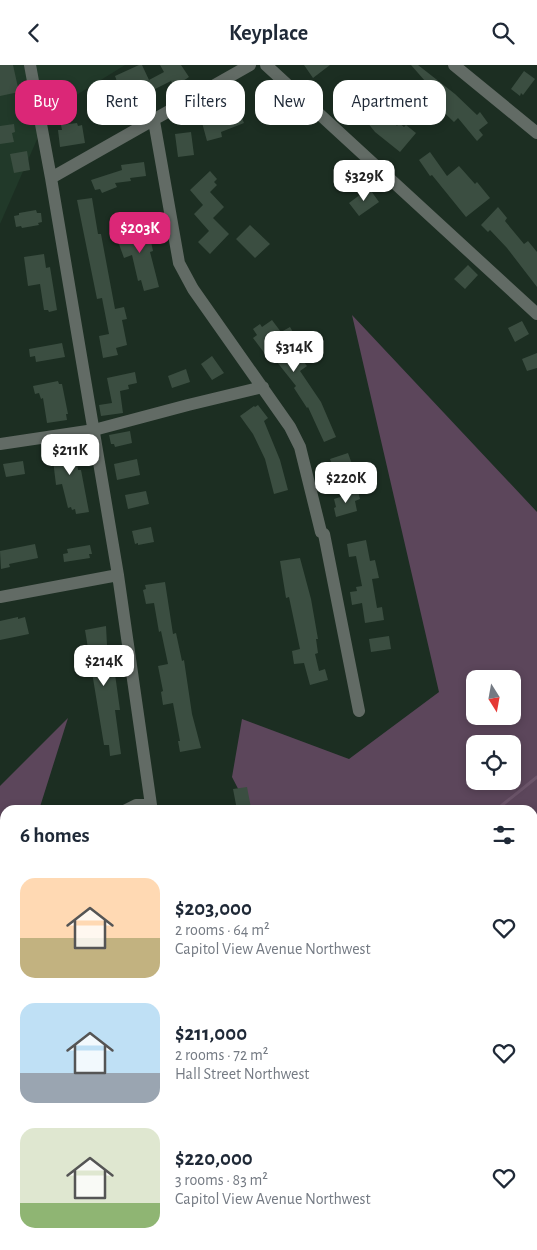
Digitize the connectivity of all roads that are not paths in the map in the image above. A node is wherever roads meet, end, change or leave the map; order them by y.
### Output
1 (30, 65) edge
2 (250, 65) edge
3 (266, 65) edge
4 (454, 65) edge
5 (156, 120) edge
6 (147, 125) edge
7 (155, 125) edge
8 (537, 133) edge
9 (51, 177) junction
10 (537, 314) edge
11 (263, 387) junction
12 (94, 430) junction
13 (0, 444) edge
14 (118, 575) junction
15 (0, 597) edge
16 (360, 711) dead end
17 (154, 805) edge

1 - 9 street
2 - 5 street
3 - 10 street
4 - 8 street
6 - 9 street
7 - 11 street
9 - 12 street
11 - 12 street
11 - 16 street
12 - 13 street
12 - 14 street
14 - 15 street
14 - 17 street

